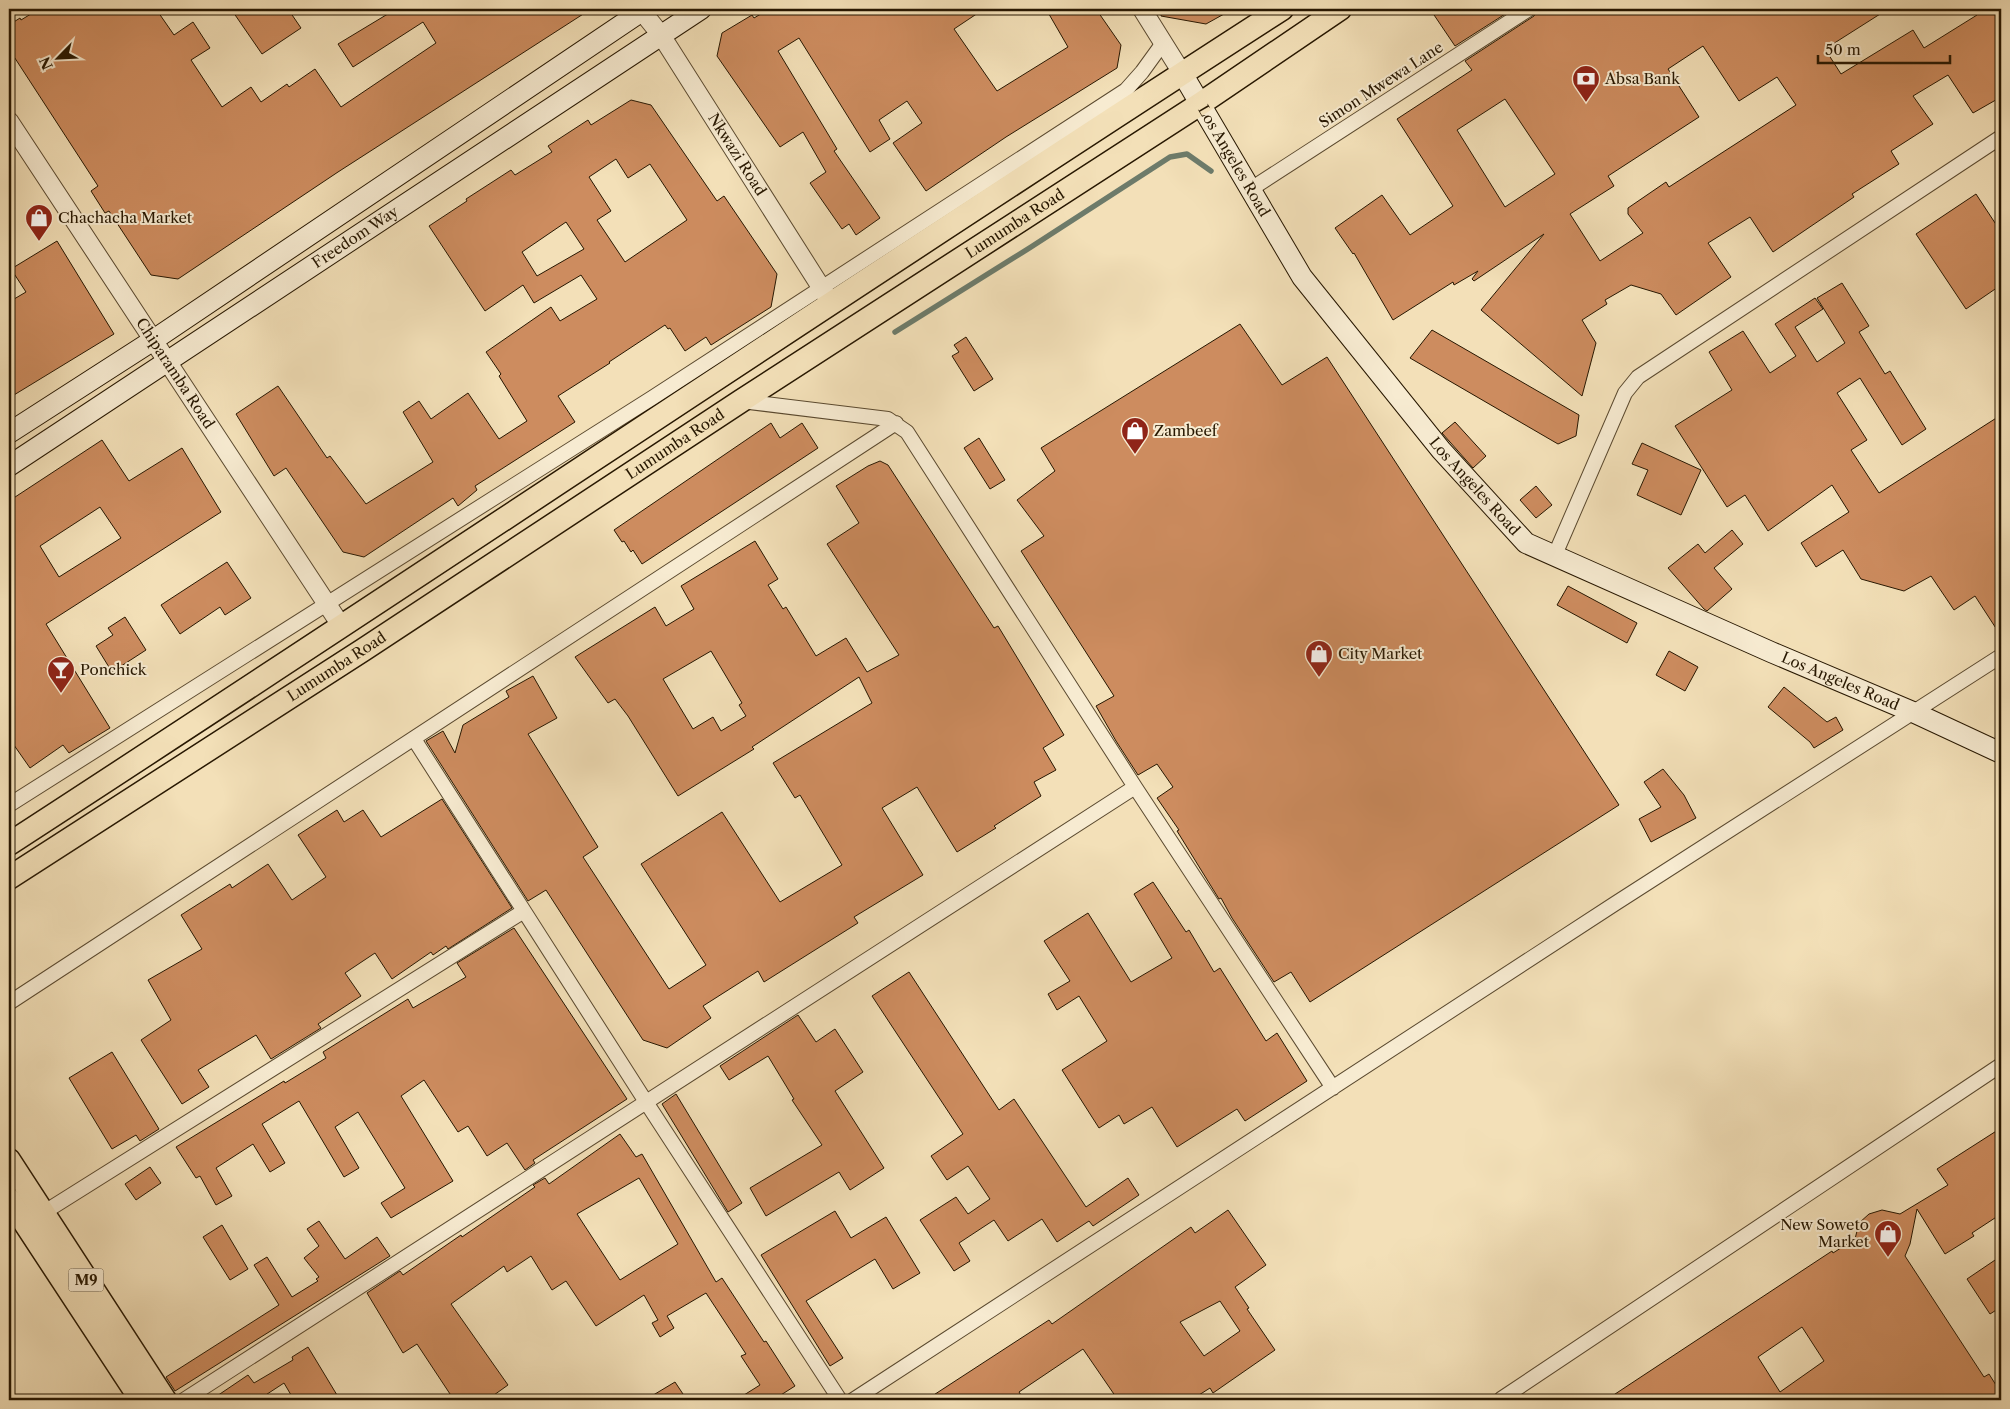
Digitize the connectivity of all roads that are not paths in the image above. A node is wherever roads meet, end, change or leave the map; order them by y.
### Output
1 (642, 9) edge
2 (701, 9) edge
3 (1142, 9) edge
4 (1282, 9) edge
5 (1340, 9) edge
6 (1529, 9) edge
7 (661, 35) junction
8 (1163, 42) junction
9 (1182, 73) junction
10 (1200, 104) junction
11 (9, 121) edge
12 (2001, 138) edge
13 (1251, 189) junction
14 (826, 295) junction
15 (152, 340) junction
16 (167, 363) junction
17 (742, 401) junction
18 (896, 423) junction
19 (9, 433) edge
20 (9, 466) edge
21 (1554, 557) junction
22 (327, 604) junction
23 (342, 627) junction
24 (2001, 656) edge
25 (1915, 712) junction
26 (414, 739) junction
27 (2001, 753) edge
28 (1136, 787) junction
29 (9, 805) edge
30 (9, 844) edge
31 (9, 878) edge
32 (524, 911) junction
33 (9, 1003) edge
34 (2001, 1065) edge
35 (1333, 1088) junction
36 (646, 1102) junction
37 (9, 1160) edge
38 (9, 1199) edge
39 (43, 1213) junction
40 (141, 1400) edge
41 (165, 1400) edge
42 (184, 1400) edge
43 (840, 1400) edge
44 (853, 1400) edge
45 (1503, 1400) edge

1 - 7 street, Nkwazi Road
1 - 15 main road, Freedom Way
2 - 7 main road, Freedom Way
3 - 8 street
4 - 9 main road, Lumumba Road
5 - 10 main road, Lumumba Road
6 - 13 street, Simon Mwewa Lane
7 - 14 street, Nkwazi Road
7 - 16 main road, Freedom Way
8 - 9 street
8 - 14 street
9 - 10 main road, Los Angeles Road
9 - 14 main road, Lumumba Road
10 - 13 main road, Los Angeles Road
10 - 17 main road, Lumumba Road
11 - 15 street, Chiparamba Road
12 - 21 street
13 - 21 main road, Los Angeles Road
14 - 22 street
14 - 23 main road, Lumumba Road
15 - 16 street, Chiparamba Road
15 - 19 main road, Freedom Way
16 - 20 main road, Freedom Way
16 - 22 street, Chiparamba Road
17 - 18 street
17 - 31 main road, Lumumba Road
18 - 26 street
18 - 28 street
21 - 25 main road, Los Angeles Road
22 - 23 street, Chiparamba Road
22 - 29 street
23 - 30 main road, Lumumba Road
24 - 25 street
25 - 27 main road, Los Angeles Road
25 - 35 street
26 - 32 street
26 - 33 street
28 - 35 street
28 - 36 street
32 - 36 street
32 - 39 street
34 - 45 street
35 - 44 street
36 - 42 street
36 - 43 street
37 - 39 main road, M9
38 - 40 main road, M9
39 - 41 main road, M9

